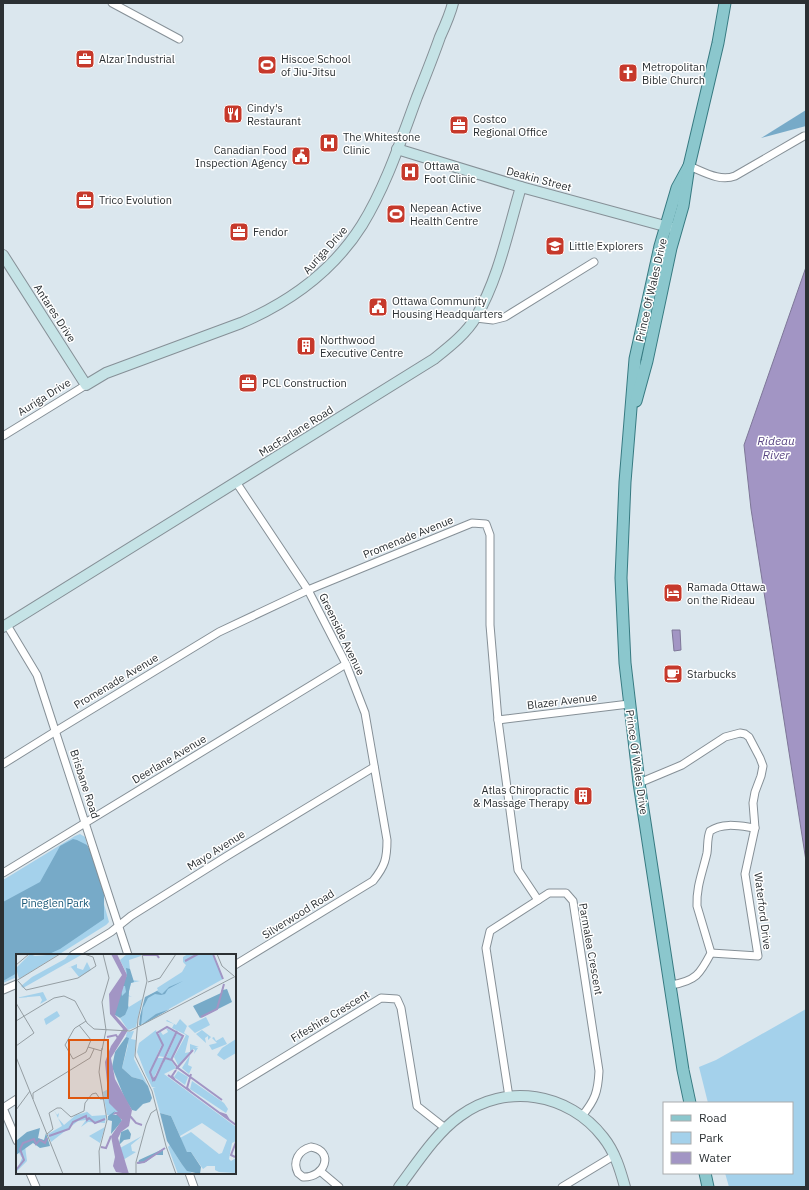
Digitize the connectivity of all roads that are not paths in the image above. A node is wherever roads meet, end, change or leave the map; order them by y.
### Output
1 (112, 3) edge
2 (453, 3) edge
3 (726, 6) edge
4 (179, 39) dead end
5 (804, 136) dead end
6 (397, 149) junction
7 (689, 166) junction
8 (522, 187) junction
9 (671, 228) junction
10 (3, 255) edge
11 (594, 262) dead end
12 (476, 318) junction
13 (86, 385) junction
14 (3, 436) edge
15 (236, 482) junction
16 (308, 590) junction
17 (5, 626) edge
18 (346, 664) junction
19 (629, 704) junction
20 (498, 720) junction
21 (56, 730) junction
22 (3, 764) edge
23 (374, 767) junction
24 (639, 783) junction
25 (86, 822) junction
26 (755, 828) junction
27 (3, 873) edge
28 (373, 881) joint
29 (538, 900) junction
30 (119, 924) junction
31 (711, 953) junction
32 (75, 954) edge
33 (128, 954) edge
34 (236, 965) edge
35 (16, 984) edge
36 (671, 985) junction
37 (3, 990) edge
38 (236, 1086) edge
39 (509, 1097) junction
40 (16, 1100) edge
41 (690, 1102) edge
42 (3, 1108) edge
43 (582, 1116) junction
44 (445, 1128) junction
45 (16, 1140) edge
46 (615, 1155) junction
47 (320, 1172) junction
48 (30, 1174) edge
49 (189, 1174) edge
50 (705, 1174) edge
51 (36, 1187) edge
52 (194, 1187) edge
53 (339, 1187) edge
54 (399, 1187) edge
55 (562, 1187) edge
56 (625, 1187) edge
57 (708, 1187) edge

1 - 4 street
2 - 6 street, Auriga Drive
3 - 7 main road, Prince Of Wales Drive
5 - 7 street
6 - 8 street, Deakin Street
6 - 13 street, Auriga Drive
7 - 9 main road, Prince Of Wales Drive
8 - 9 street, Deakin Street
8 - 12 street, MacFarlane Road
9 - 19 main road, Prince Of Wales Drive
10 - 13 street, Antares Drive
11 - 12 street
12 - 15 street, MacFarlane Road
13 - 14 street, Auriga Drive
15 - 16 street, Greenside Avenue
15 - 17 street, MacFarlane Road
16 - 18 street, Greenside Avenue
16 - 20 street, Promenade Avenue
16 - 21 street, Promenade Avenue
17 - 21 street, Brisbane Road
18 - 23 street, Greenside Avenue
18 - 25 street, Deerlane Avenue
19 - 20 street, Blazer Avenue
19 - 24 main road, Prince Of Wales Drive
20 - 29 street, Promenade Avenue
21 - 22 street, Promenade Avenue
21 - 25 street, Brisbane Road
23 - 28 street, Greenside Avenue
23 - 30 street, Mayo Avenue
24 - 26 street, Waterford Drive
24 - 36 main road, Prince Of Wales Drive
25 - 27 street, Deerlane Avenue
25 - 30 street, Brisbane Road
26 - 31 street
26 - 31 street, Waterford Drive
28 - 34 street, Silverwood Road
29 - 39 street, Parmalea Crescent
29 - 43 street, Parmalea Crescent
30 - 32 street, Mayo Avenue
30 - 33 street, Brisbane Road
31 - 36 street
35 - 37 street
36 - 41 main road, Prince Of Wales Drive
38 - 44 street, Fifeshire Crescent
39 - 43 street
39 - 44 street
40 - 42 street
42 - 45 street
43 - 46 street
44 - 54 street
46 - 55 street
46 - 56 street
47 - 47 street
47 - 53 street
48 - 51 street
49 - 52 street
50 - 57 main road

